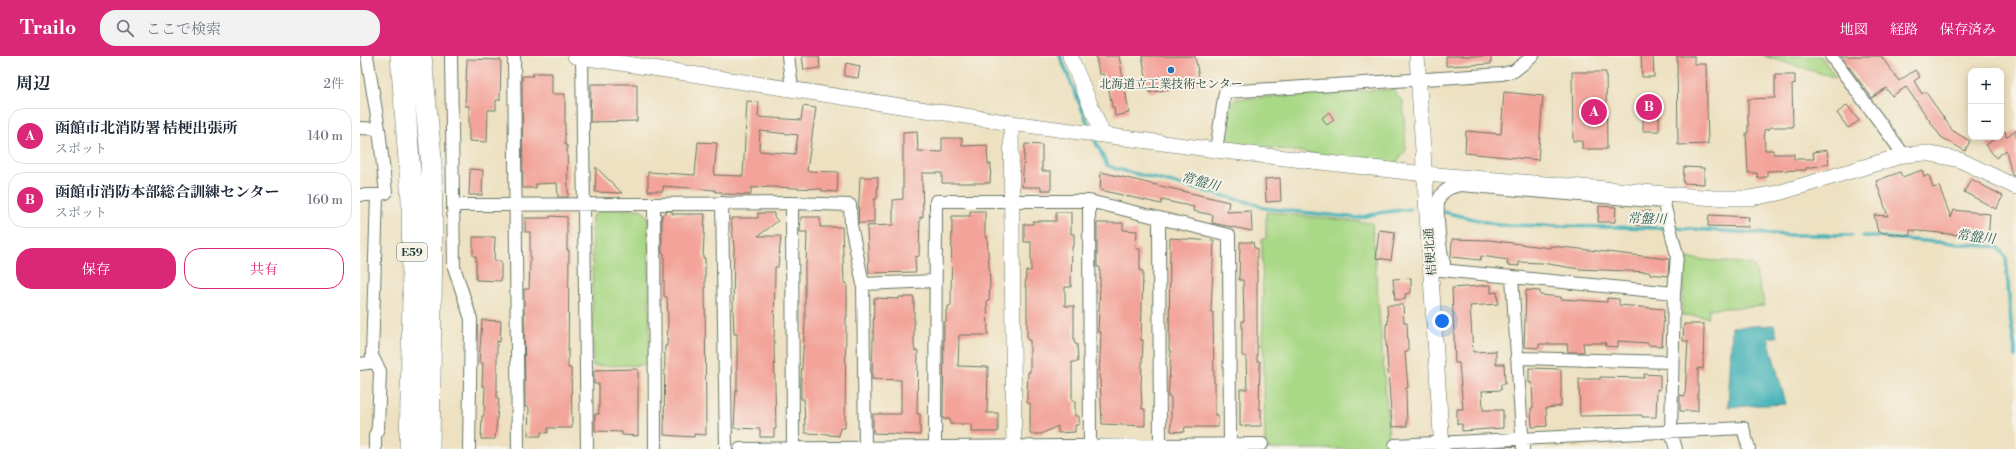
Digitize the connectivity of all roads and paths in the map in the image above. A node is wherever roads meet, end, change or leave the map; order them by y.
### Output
1 (367, 56) edge
2 (401, 56) edge
3 (421, 56) edge
4 (430, 56) edge
5 (451, 56) edge
6 (514, 56) edge
7 (788, 56) edge
8 (1070, 56) edge
9 (1417, 56) edge
10 (1533, 56) edge
11 (1831, 56) edge
12 (578, 57) edge
13 (1418, 79) junction
14 (792, 88) junction
15 (1011, 123) junction
16 (360, 128) edge
17 (379, 129) junction
18 (1094, 134) junction
19 (1216, 150) junction
20 (1904, 155) junction
21 (431, 156) junction
22 (1425, 174) junction
23 (2016, 187) edge
24 (360, 195) edge
25 (377, 195) junction
26 (1663, 198) junction
27 (1012, 201) junction
28 (1088, 201) junction
29 (722, 203) junction
30 (792, 203) junction
31 (586, 204) junction
32 (654, 204) junction
33 (453, 205) junction
34 (515, 205) junction
35 (1159, 219) junction
36 (1437, 266) junction
37 (1512, 278) junction
38 (935, 281) junction
39 (863, 284) junction
40 (1674, 293) junction
41 (1517, 358) junction
42 (374, 362) junction
43 (1672, 362) junction
44 (360, 364) edge
45 (1671, 432) junction
46 (1262, 444) dead end
47 (1522, 444) edge
48 (1395, 445) dead end
49 (1230, 446) edge
50 (1442, 446) edge
51 (1014, 447) edge
52 (1090, 447) edge
53 (1160, 447) edge
54 (864, 448) edge
55 (935, 448) edge
56 (375, 449) edge
57 (410, 449) edge
58 (429, 449) edge
59 (469, 449) edge
60 (518, 449) edge
61 (587, 449) edge
62 (655, 449) edge
63 (726, 449) edge
64 (740, 449) edge
65 (793, 449) edge
66 (1676, 449) edge
67 (1749, 449) edge

1 - 17 street
2 - 57 highway, E59
3 - 21 highway, E59
4 - 21 highway, E59
5 - 33 street
6 - 34 street
7 - 14 street
8 - 18 street
9 - 13 street, 桔梗北通
10 - 13 street
11 - 20 street
12 - 14 street
12 - 31 street
13 - 19 street
13 - 22 street, 桔梗北通
14 - 15 street
15 - 18 street
15 - 27 street
16 - 17 street
17 - 25 street
18 - 19 street
19 - 22 street
20 - 23 street
20 - 26 street
21 - 58 highway, E59
22 - 26 street
22 - 36 street, 桔梗北通
24 - 25 street
25 - 42 street
26 - 36 street
26 - 40 street
27 - 28 street
27 - 38 street
27 - 51 street
28 - 35 street
28 - 52 street
29 - 30 street
29 - 32 street
29 - 63 street
30 - 39 street
30 - 65 street
31 - 32 street
31 - 34 street
31 - 61 street
32 - 62 street
33 - 34 street
33 - 59 street
34 - 60 street
35 - 49 street
35 - 53 street
36 - 37 street
36 - 50 street, 桔梗北通
37 - 40 street
37 - 41 street
38 - 39 street
38 - 55 street
39 - 54 street
40 - 43 street
41 - 43 street
41 - 47 street
42 - 44 street
42 - 56 street
43 - 45 street
45 - 47 street
45 - 66 street
45 - 67 street
46 - 49 street
47 - 50 street
48 - 50 street
49 - 53 street
51 - 52 street
51 - 55 street
52 - 53 street
54 - 55 street
54 - 65 street
64 - 65 street

